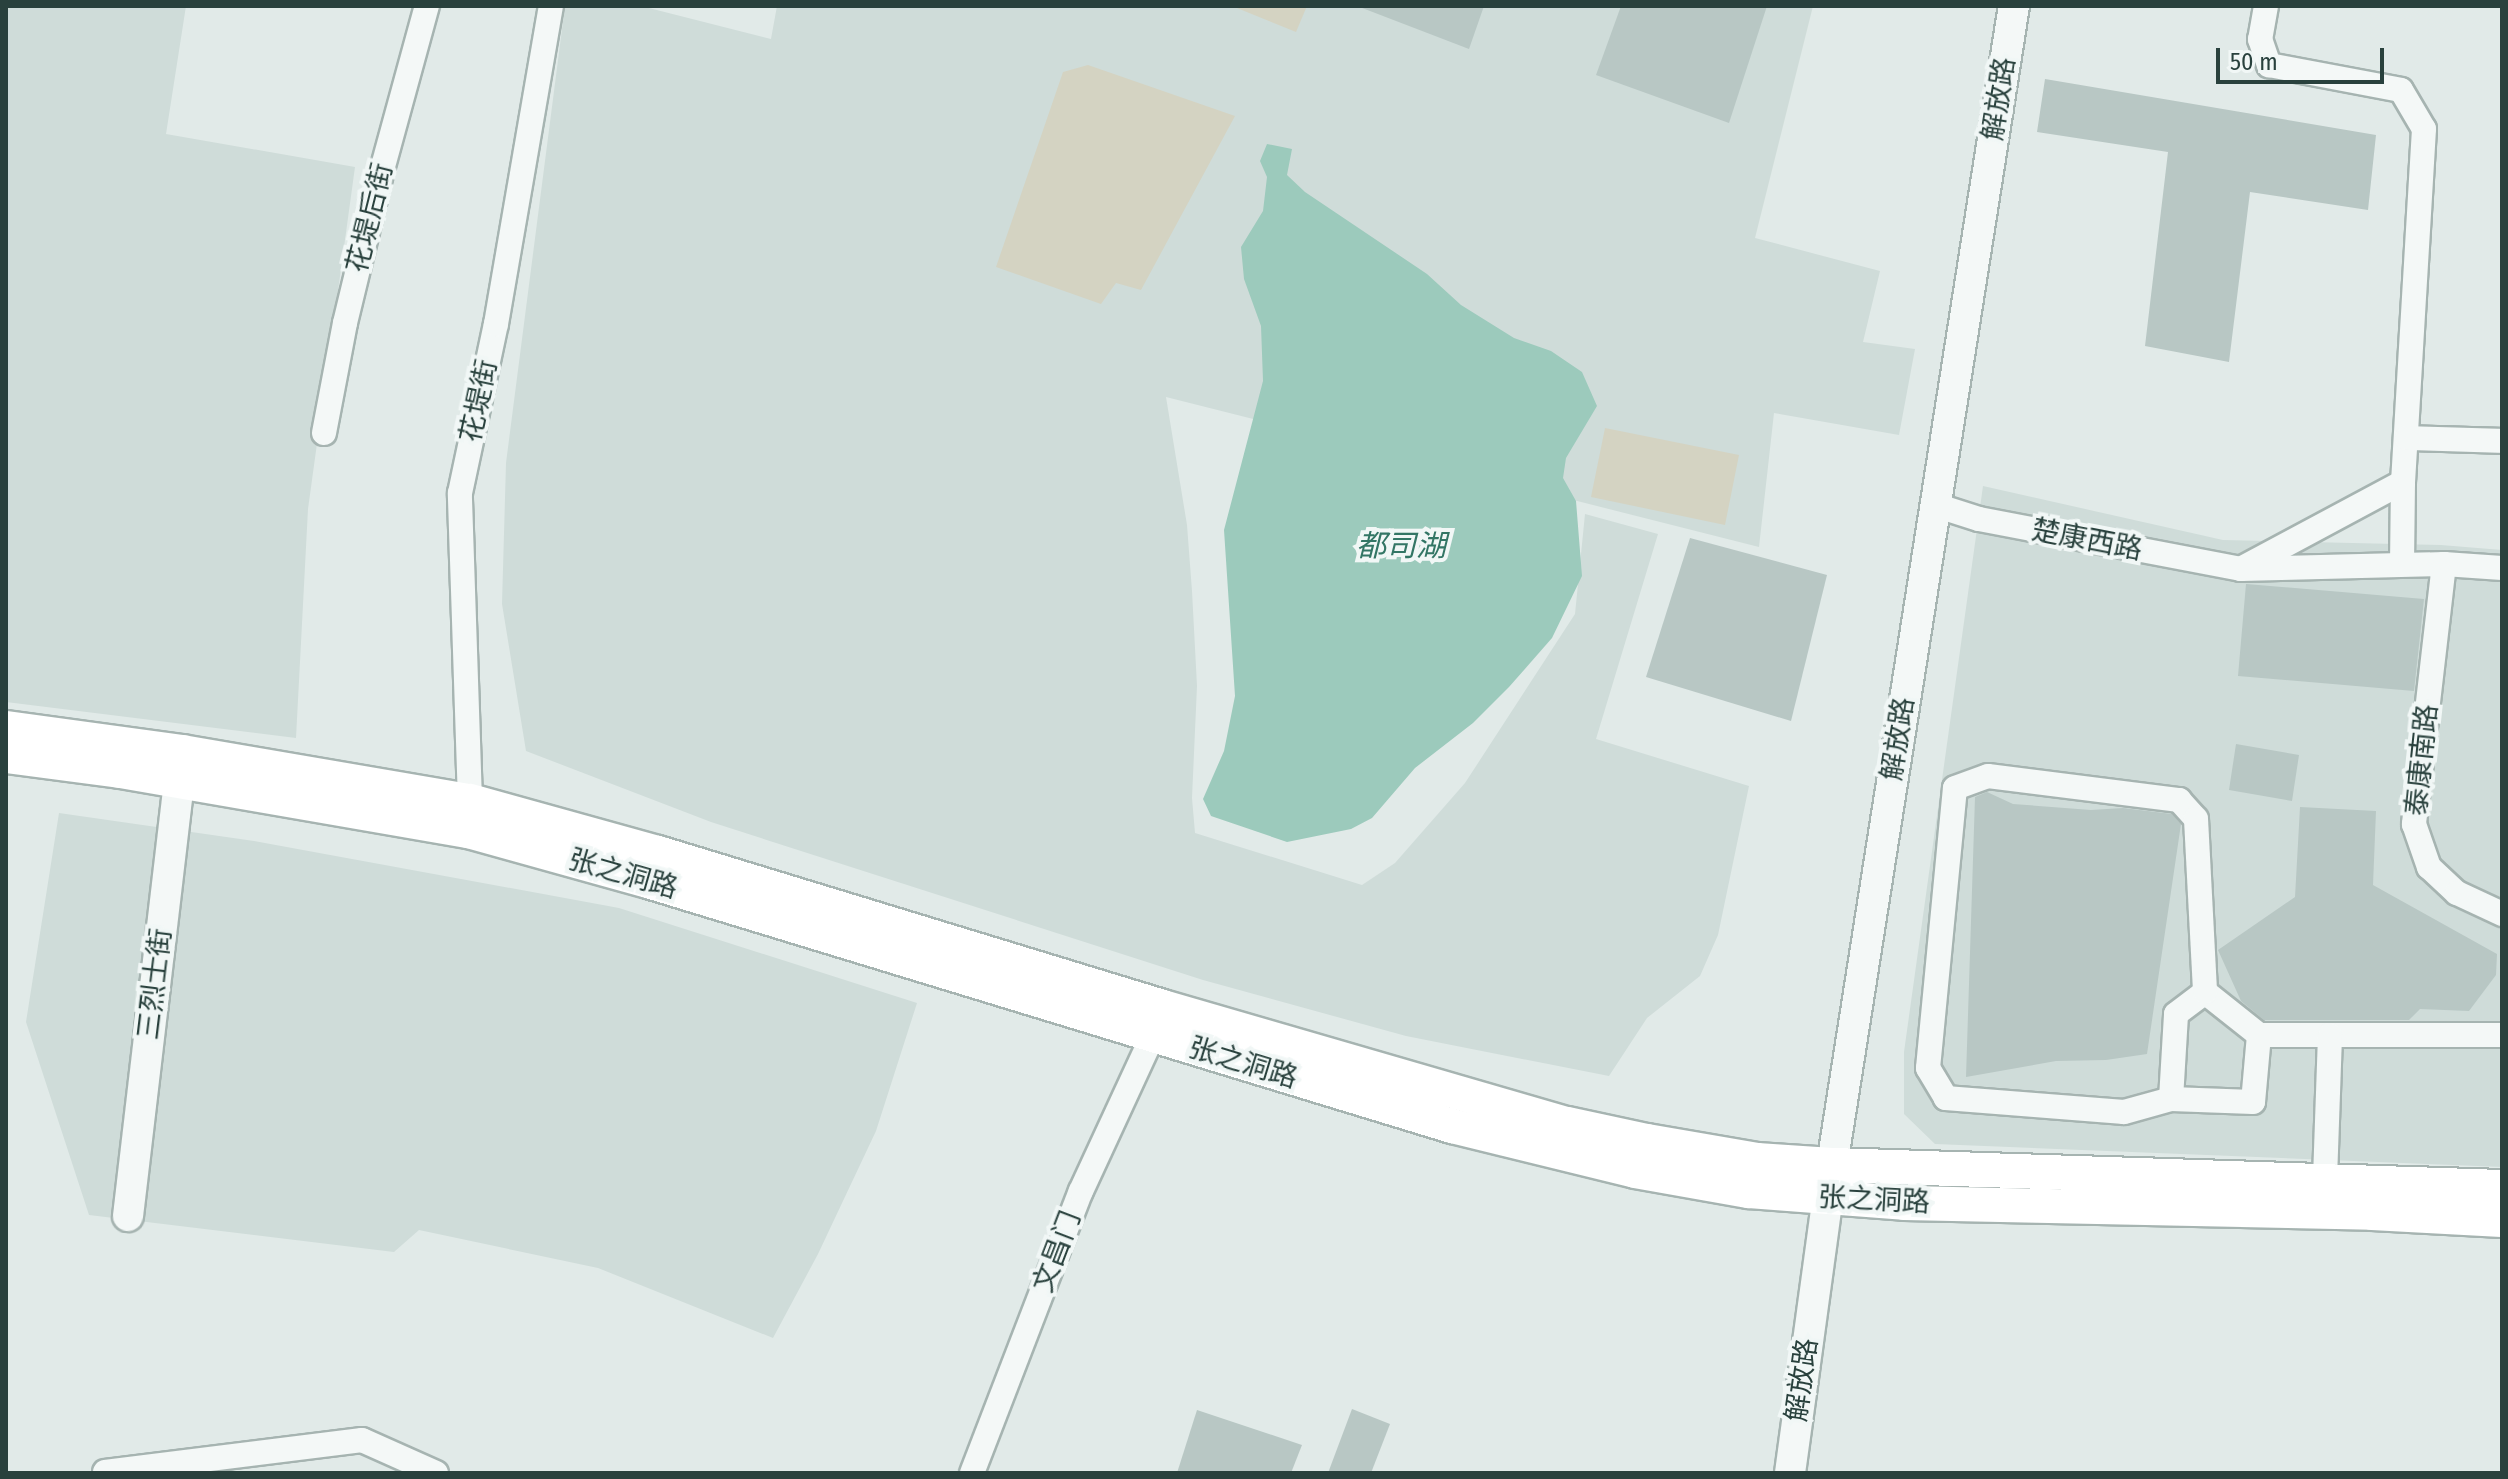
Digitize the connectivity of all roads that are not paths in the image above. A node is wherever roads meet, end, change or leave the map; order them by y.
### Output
1 (427, 6) edge
2 (551, 6) edge
3 (2014, 6) edge
4 (2266, 6) edge
5 (324, 433) dead end
6 (2407, 438) junction
7 (2502, 441) edge
8 (2403, 482) junction
9 (1935, 505) junction
10 (2402, 564) junction
11 (2444, 564) junction
12 (2502, 568) edge
13 (2241, 569) junction
14 (6, 728) edge
15 (6, 756) edge
16 (180, 766) junction
17 (470, 801) junction
18 (2502, 914) edge
19 (2205, 992) junction
20 (1153, 1035) junction
21 (2259, 1035) junction
22 (2330, 1035) junction
23 (2502, 1035) edge
24 (2171, 1099) junction
25 (1832, 1165) junction
26 (2325, 1179) junction
27 (2502, 1187) edge
28 (1826, 1198) junction
29 (128, 1216) dead end
30 (2502, 1220) edge
31 (105, 1472) edge
32 (436, 1473) edge
33 (972, 1473) edge
34 (1790, 1473) edge

1 - 5 street, 花堤后街
2 - 17 street, 花堤街
3 - 9 street, 解放路
4 - 6 street
6 - 7 street
6 - 8 street
8 - 10 street
8 - 13 street
9 - 13 street, 楚康西路
9 - 25 street, 解放路
10 - 11 street, 楚康西路
10 - 13 street, 楚康西路
11 - 12 street, 楚康西路
11 - 18 street, 泰康南路
14 - 16 main road, 张之洞路
15 - 16 main road, 张之洞路
16 - 17 main road, 张之洞路
16 - 20 main road, 张之洞路
16 - 29 street, 三烈士街
17 - 25 main road, 张之洞路
19 - 21 street
19 - 24 street
19 - 24 street
20 - 28 main road, 张之洞路
20 - 33 street, 文昌门
21 - 22 street
21 - 24 street
22 - 23 street
22 - 26 street
25 - 26 main road, 张之洞路
25 - 28 street, 解放路
26 - 27 main road, 张之洞路
28 - 30 main road, 张之洞路
28 - 34 street, 解放路
31 - 32 street

